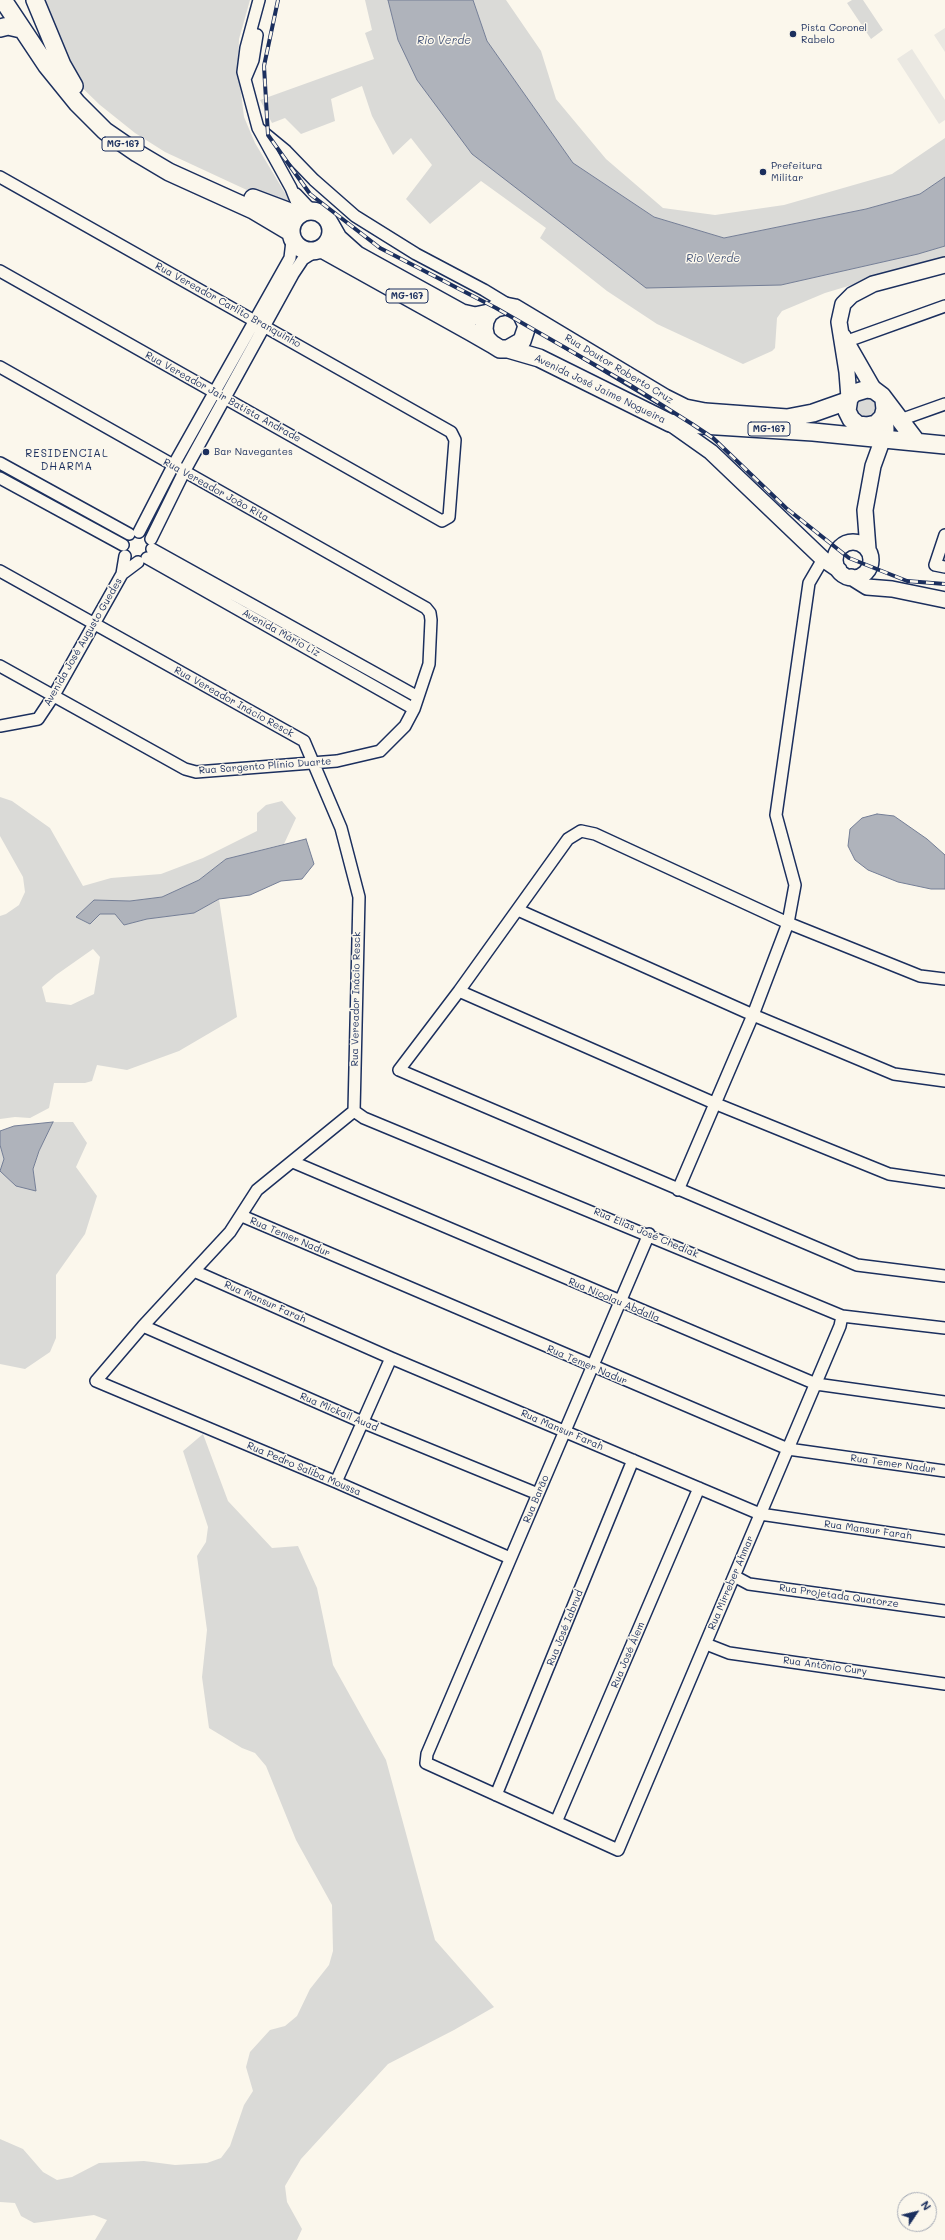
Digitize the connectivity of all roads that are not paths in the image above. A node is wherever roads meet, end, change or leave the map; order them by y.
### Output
1 (4, 0) edge
2 (25, 0) edge
3 (34, 0) edge
4 (259, 0) edge
5 (267, 0) edge
6 (0, 28) edge
7 (21, 29) junction
8 (245, 79) junction
9 (258, 128) junction
10 (0, 177) edge
11 (304, 213) junction
12 (330, 224) junction
13 (291, 236) junction
14 (318, 251) junction
15 (945, 265) edge
16 (0, 271) edge
17 (945, 306) edge
18 (513, 308) junction
19 (489, 313) junction
20 (261, 323) junction
21 (843, 339) junction
22 (492, 344) junction
23 (508, 349) junction
24 (0, 367) edge
25 (216, 393) junction
26 (226, 399) junction
27 (848, 399) junction
28 (881, 400) junction
29 (945, 404) edge
30 (900, 420) junction
31 (670, 423) junction
32 (870, 434) junction
33 (916, 441) junction
34 (945, 445) edge
35 (0, 463) edge
36 (173, 466) junction
37 (184, 472) junction
38 (0, 478) edge
39 (865, 510) junction
40 (446, 519) joint
41 (134, 533) junction
42 (945, 535) edge
43 (123, 545) junction
44 (839, 549) junction
45 (147, 552) junction
46 (869, 554) junction
47 (125, 556) junction
48 (823, 559) junction
49 (945, 567) edge
50 (0, 571) edge
51 (122, 574) junction
52 (845, 574) junction
53 (892, 589) junction
54 (945, 600) edge
55 (430, 613) joint
56 (95, 624) junction
57 (0, 666) edge
58 (54, 695) junction
59 (418, 697) junction
60 (414, 709) junction
61 (0, 726) edge
62 (313, 762) junction
63 (518, 910) junction
64 (788, 923) junction
65 (945, 979) edge
66 (459, 991) junction
67 (753, 1015) junction
68 (945, 1081) edge
69 (714, 1103) junction
70 (354, 1111) junction
71 (293, 1162) junction
72 (945, 1182) edge
73 (678, 1190) junction
74 (242, 1216) junction
75 (649, 1234) junction
76 (194, 1271) junction
77 (945, 1276) edge
78 (620, 1302) junction
79 (842, 1316) junction
80 (143, 1326) junction
81 (945, 1328) edge
82 (391, 1358) junction
83 (592, 1367) junction
84 (816, 1384) junction
85 (945, 1402) edge
86 (362, 1422) junction
87 (565, 1431) junction
88 (788, 1449) junction
89 (633, 1460) junction
90 (945, 1471) edge
91 (336, 1482) junction
92 (699, 1488) junction
93 (538, 1494) junction
94 (760, 1514) junction
95 (945, 1541) edge
96 (510, 1558) junction
97 (734, 1576) junction
98 (945, 1611) edge
99 (706, 1644) junction
100 (945, 1684) edge
101 (496, 1795) junction
102 (556, 1822) junction

1 - 2 main road, MG-167
1 - 7 main road, MG-167
3 - 11 main road, MG-167
4 - 8 street
5 - 8 street
6 - 7 main road
7 - 13 main road, MG-167
8 - 9 street
9 - 11 street
9 - 18 street, Rua Doutor Roberto Cruz
10 - 20 street, Rua Vereador Carlito Branquinho
11 - 12 main road
11 - 13 main road
12 - 14 main road
12 - 19 main road, MG-167
13 - 14 main road
13 - 20 street, Avenida José Augusto Guedes
14 - 20 street, Avenida José Augusto Guedes
14 - 22 main road, Avenida José Jaime Nogueira / MG-167
15 - 21 street
16 - 25 street, Rua Vereador Jair Batista Andrade
17 - 21 street
18 - 19 main road, MG-167
18 - 23 main road
18 - 27 main road, Rua Doutor Roberto Cruz
19 - 22 main road
20 - 25 street, Avenida José Augusto Guedes
20 - 26 street, Avenida José Augusto Guedes
20 - 40 street, Rua Vereador Carlito Branquinho
21 - 27 street
21 - 28 street
22 - 23 main road, Avenida José Jaime Nogueira / MG-167
23 - 31 main road, Avenida José Jaime Nogueira / MG-167
24 - 36 street, Rua Vereador João Rita
25 - 26 street, Rua Vereador Jair Batista Andrade
25 - 36 street, Avenida José Augusto Guedes
26 - 37 street, Avenida José Augusto Guedes
26 - 40 street, Rua Vereador Jair Batista Andrade
27 - 28 main road, Rua Doutor Roberto Cruz
27 - 32 main road
28 - 30 main road
28 - 32 main road, MG-167
28 - 32 street
29 - 30 street
30 - 33 main road
31 - 32 main road, Avenida José Jaime Nogueira / MG-167
31 - 48 street
32 - 33 main road, Avenida José Jaime Nogueira / MG-167
32 - 39 street
33 - 34 main road, Avenida José Jaime Nogueira / MG-167
35 - 41 street
36 - 37 street, Rua Vereador João Rita
36 - 41 street, Avenida José Augusto Guedes
37 - 45 street, Avenida José Augusto Guedes
37 - 55 street, Rua Vereador João Rita
38 - 43 street
39 - 44 street
39 - 46 street
41 - 43 street, Avenida José Augusto Guedes
41 - 45 street
42 - 49 street
43 - 47 street, Avenida José Augusto Guedes
44 - 46 street
44 - 48 street
44 - 52 street
45 - 47 street
45 - 51 street, Avenida José Augusto Guedes
45 - 59 street, Avenida Mário Liz
45 - 60 street, Avenida Mário Liz
46 - 52 street
46 - 53 street
47 - 51 street, Avenida José Augusto Guedes
48 - 52 street
48 - 64 street
50 - 56 street, Rua Vereador Inácio Resck
51 - 56 street, Avenida José Augusto Guedes
52 - 53 street
53 - 54 street
55 - 59 street, Rua Sargento Plínio Duarte
56 - 58 street, Avenida José Augusto Guedes
56 - 62 street, Rua Vereador Inácio Resck
57 - 58 street, Rua Sargento Plínio Duarte
58 - 61 street, Avenida José Augusto Guedes
58 - 62 street, Rua Sargento Plínio Duarte
59 - 60 street, Rua Sargento Plínio Duarte
60 - 62 street, Rua Sargento Plínio Duarte
62 - 70 street, Rua Vereador Inácio Resck
63 - 64 street
63 - 66 street
63 - 67 street
64 - 65 street
64 - 67 street
66 - 69 street
66 - 73 street
67 - 68 street
67 - 69 street
69 - 72 street
69 - 73 street
70 - 71 street
70 - 75 street, Rua Elias José Chediak
71 - 74 street
71 - 78 street, Rua Nicolau Abdalla
73 - 77 street
74 - 76 street
74 - 83 street, Rua Temer Nadur
75 - 78 street, Rua Barão
75 - 79 street, Rua Elias José Chediak
76 - 80 street
76 - 82 street, Rua Mansur Farah
78 - 83 street, Rua Barão
78 - 84 street, Rua Nicolau Abdalla
79 - 81 street, Rua Elias José Chediak
79 - 84 street, Rua Mirreber Ahmar
80 - 86 street, Rua Mickail Auad
80 - 91 street, Rua Pedro Saliba Moussa
82 - 86 street
82 - 87 street, Rua Mansur Farah
83 - 87 street, Rua Barão
83 - 88 street, Rua Temer Nadur
84 - 85 street, Rua Nicolau Abdalla
84 - 88 street, Rua Mirreber Ahmar
86 - 91 street
86 - 93 street, Rua Mickail Auad
87 - 89 street, Rua Mansur Farah
87 - 93 street, Rua Barão
88 - 90 street, Rua Temer Nadur
88 - 94 street, Rua Mirreber Ahmar
89 - 92 street, Rua Mansur Farah
89 - 101 street, Rua José Iabrud
91 - 96 street, Rua Pedro Saliba Moussa
92 - 94 street, Rua Mansur Farah
92 - 102 street, Rua José Álem
93 - 96 street, Rua Barão
94 - 95 street, Rua Mansur Farah
94 - 97 street, Rua Mirreber Ahmar
96 - 101 street, Rua Barão
97 - 98 street, Rua Projetada Quatorze
97 - 99 street, Rua Mirreber Ahmar
99 - 100 street, Rua Antônio Cury
99 - 102 street, Rua Mirreber Ahmar
101 - 102 street

